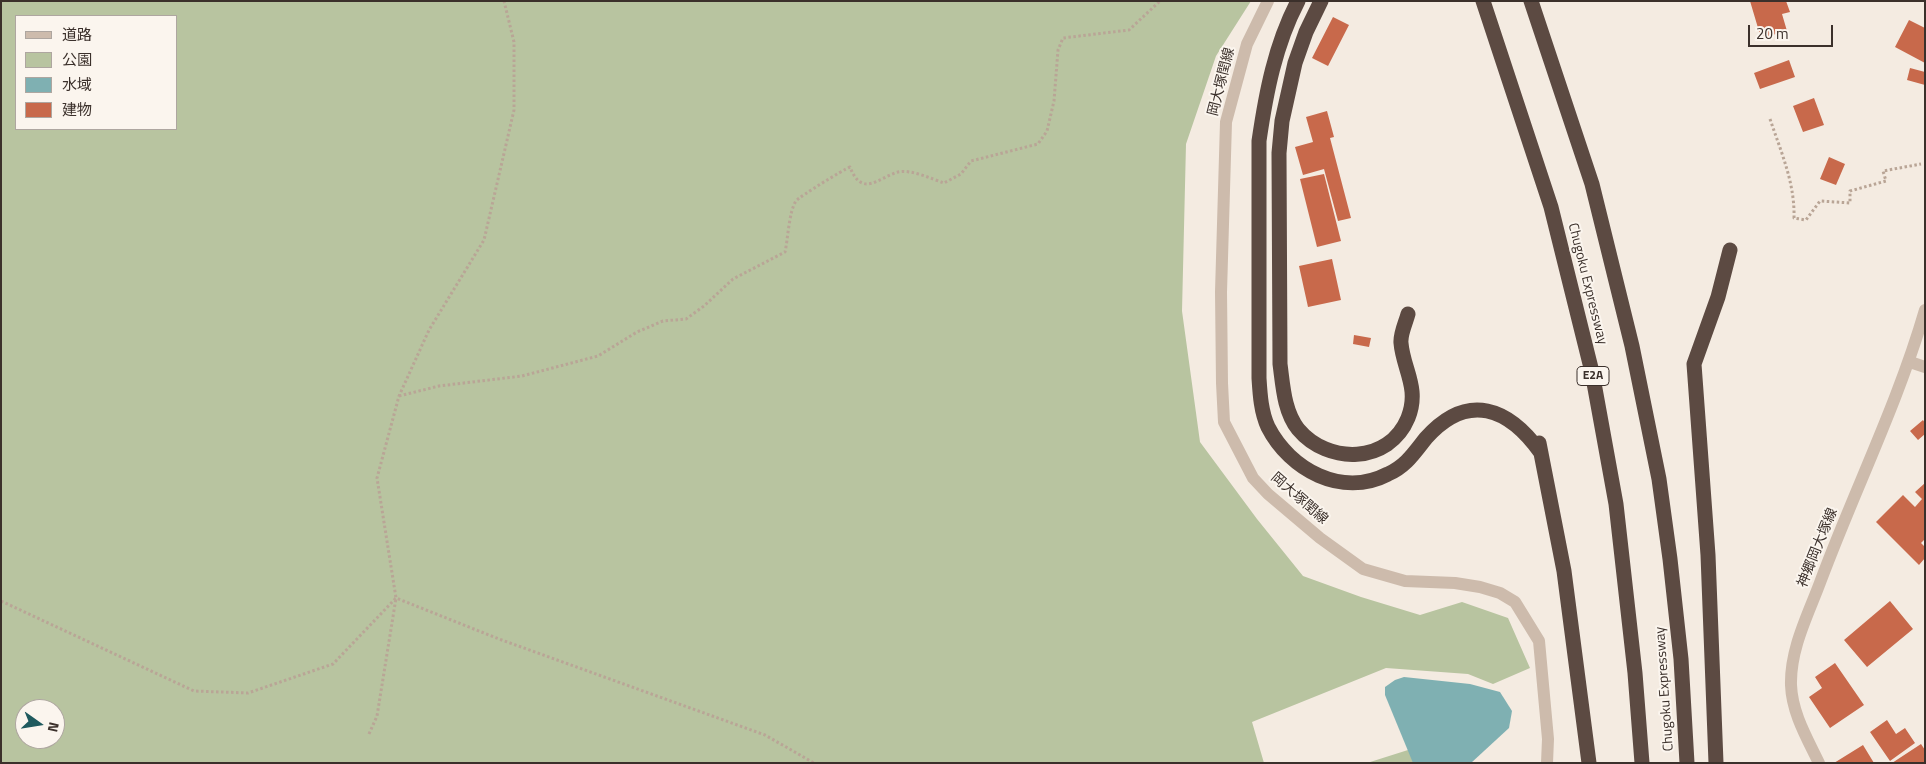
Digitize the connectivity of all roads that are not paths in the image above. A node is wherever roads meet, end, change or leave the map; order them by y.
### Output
1 (1268, 1) edge
2 (1298, 1) edge
3 (1321, 1) edge
4 (1484, 1) edge
5 (1531, 1) edge
6 (1730, 250) dead end
7 (1925, 310) edge
8 (1408, 314) dead end
9 (1910, 362) junction
10 (1925, 367) edge
11 (1536, 431) dead end
12 (1541, 453) junction
13 (1547, 763) edge
14 (1589, 763) edge
15 (1642, 763) edge
16 (1687, 763) edge
17 (1716, 763) edge
18 (1819, 763) edge

1 - 13 street, 岡大塚閏線
2 - 12 highway
3 - 8 highway
4 - 15 highway, Chugoku Expressway / E2A
5 - 16 highway, Chugoku Expressway
6 - 17 highway
7 - 9 street, 神郷岡大塚線
9 - 10 street
9 - 18 street, 神郷岡大塚線
11 - 12 highway
12 - 14 highway

